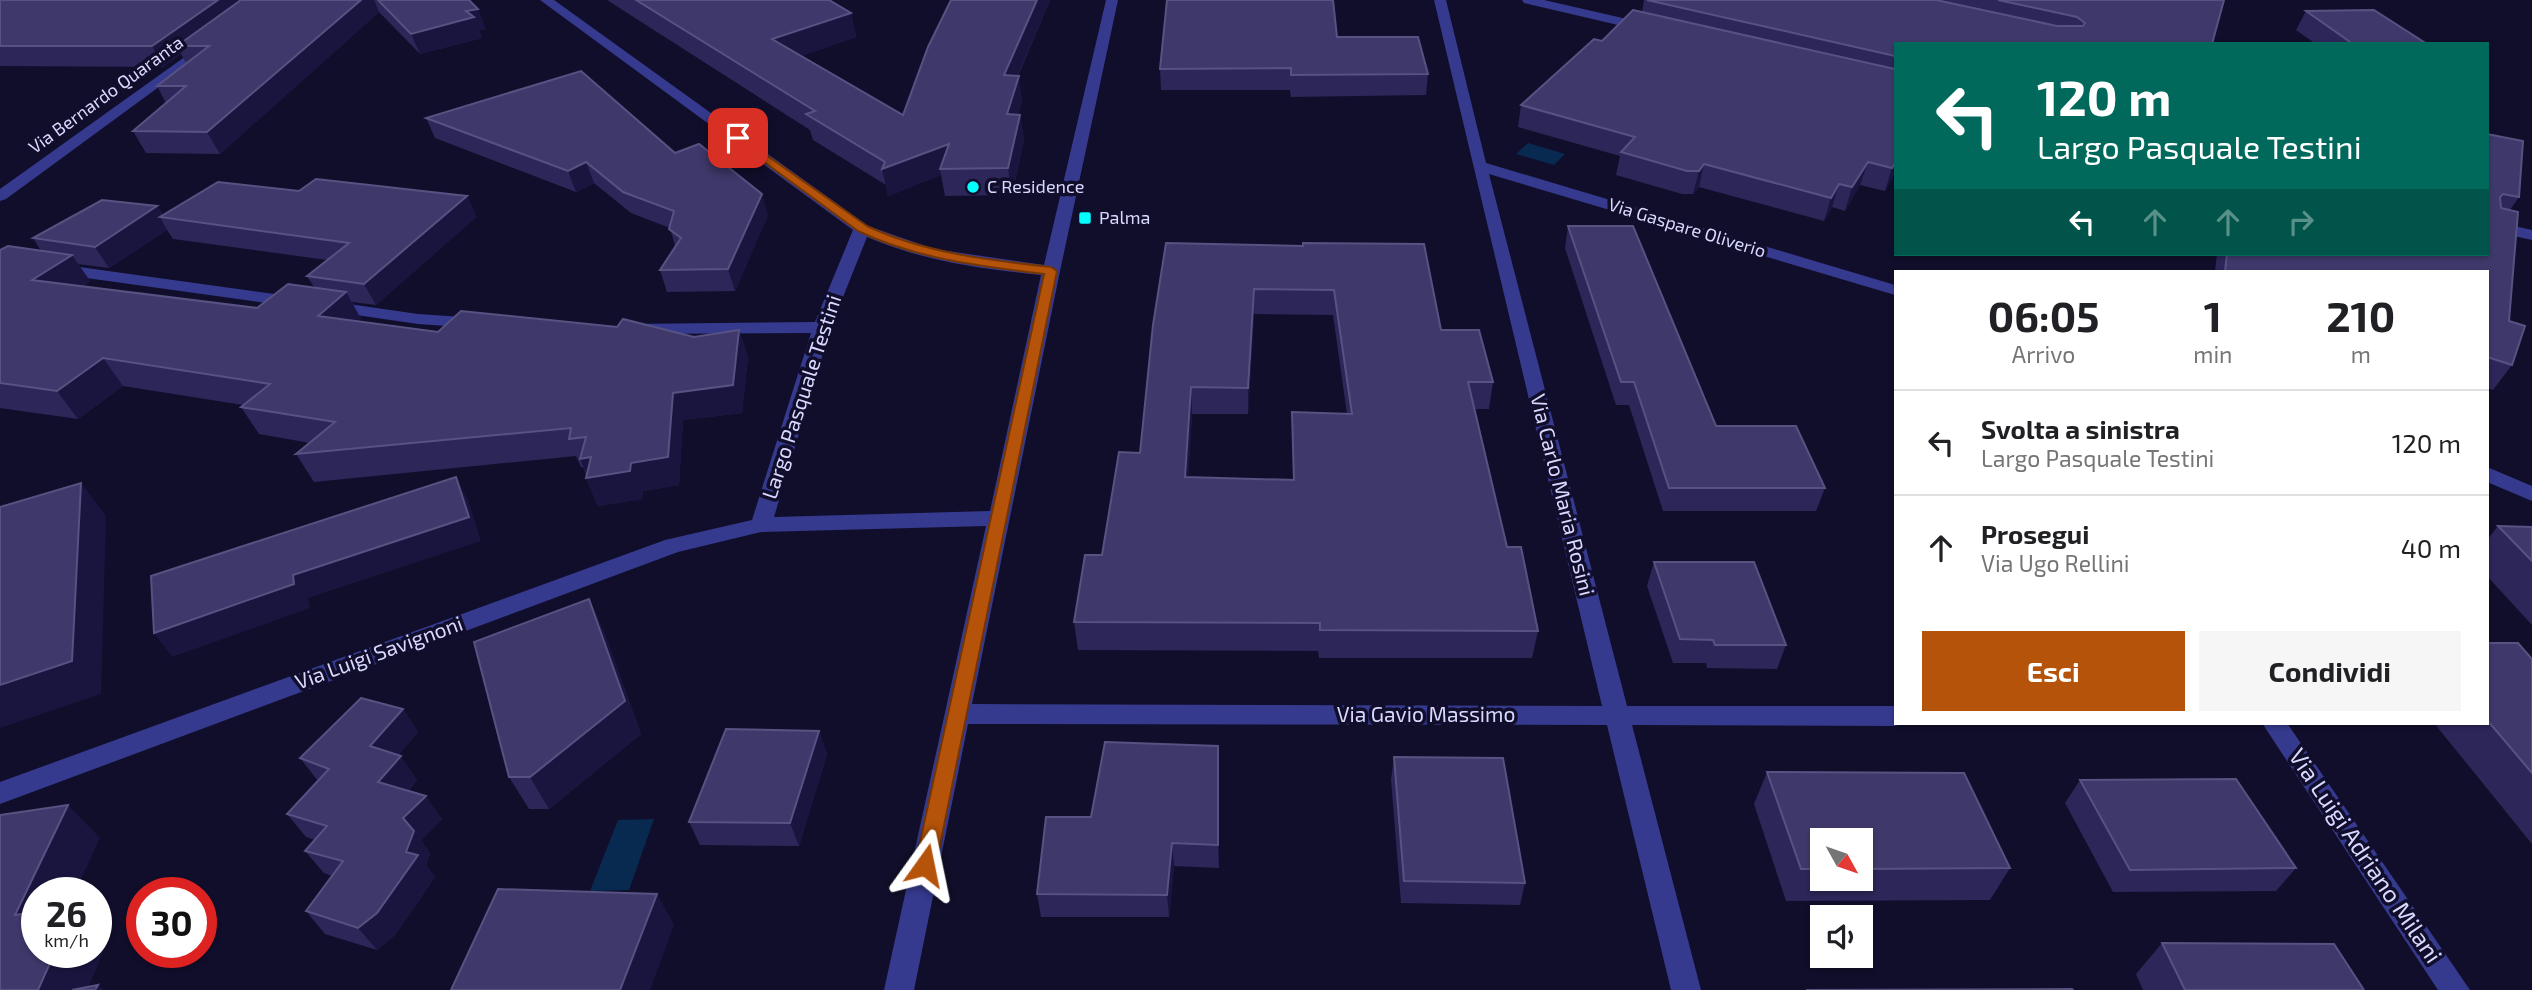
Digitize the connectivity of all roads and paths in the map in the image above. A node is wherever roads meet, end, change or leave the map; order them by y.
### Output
1 (546, 0) edge
2 (1112, 0) edge
3 (1440, 0) edge
4 (1528, 0) edge
5 (1556, 3) edge
6 (1658, 31) edge
7 (223, 33) edge
8 (1479, 166) junction
9 (0, 196) edge
10 (2489, 225) edge
11 (862, 229) junction
12 (2532, 235) edge
13 (0, 261) edge
14 (1051, 271) junction
15 (1894, 290) edge
16 (499, 324) edge
17 (822, 327) junction
18 (607, 329) edge
19 (2489, 475) edge
20 (2532, 494) edge
21 (1000, 518) junction
22 (761, 525) junction
23 (958, 715) junction
24 (1617, 716) junction
25 (1894, 716) edge
26 (2275, 725) edge
27 (0, 793) edge
28 (899, 990) edge
29 (1686, 990) edge
30 (2455, 990) edge

1 - 11 street
2 - 14 street
3 - 8 street, Via Carlo Maria Rosini
4 - 5 street
5 - 6 street
7 - 9 street, Via Bernardo Quaranta
8 - 15 street, Via Gaspare Oliverio
8 - 24 street, Via Carlo Maria Rosini
10 - 12 street
11 - 14 street
11 - 17 street, Largo Pasquale Testini
13 - 16 street
14 - 21 street
17 - 18 street
17 - 22 street, Largo Pasquale Testini
19 - 20 street
21 - 22 street, Largo Pasquale Testini
21 - 23 street
22 - 27 street, Via Luigi Savignoni
23 - 24 street, Via Gavio Massimo
23 - 28 street
24 - 25 street, Via Gavio Massimo
24 - 29 street, Via Carlo Maria Rosini
26 - 30 street, Via Luigi Adriano Milani

